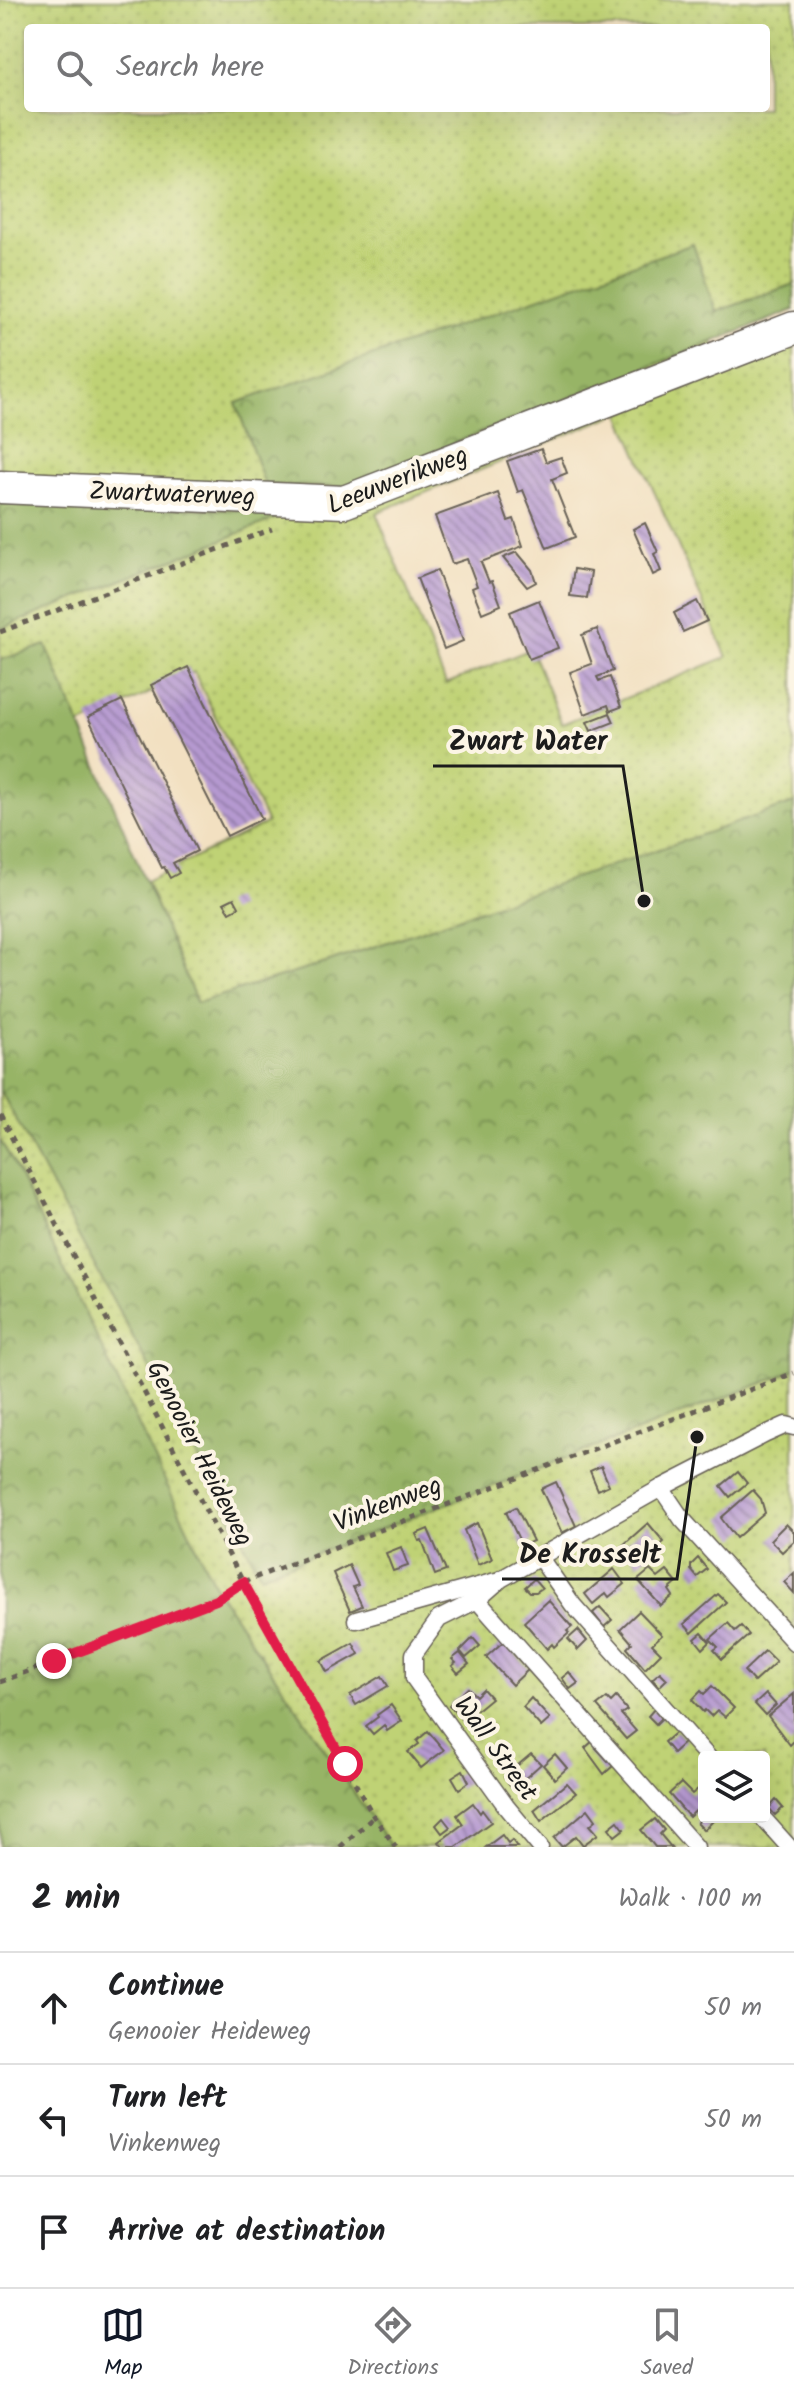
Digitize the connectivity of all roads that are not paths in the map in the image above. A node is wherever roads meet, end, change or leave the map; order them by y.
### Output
1 (794, 328) edge
2 (0, 487) edge
3 (344, 502) joint
4 (794, 1427) edge
5 (661, 1488) junction
6 (540, 1558) junction
7 (501, 1579) junction
8 (477, 1600) junction
9 (356, 1620) dead end
10 (794, 1642) edge
11 (703, 1751) edge
12 (767, 1823) edge
13 (540, 1847) edge
14 (696, 1847) edge
15 (789, 1847) edge

1 - 3 street, Leeuwerikweg
2 - 3 street, Zwartwaterweg
4 - 5 lane
5 - 6 lane
5 - 10 lane
6 - 7 lane
6 - 11 lane
7 - 8 lane
7 - 9 lane
8 - 13 lane, Wall Street
8 - 14 lane
12 - 15 lane

